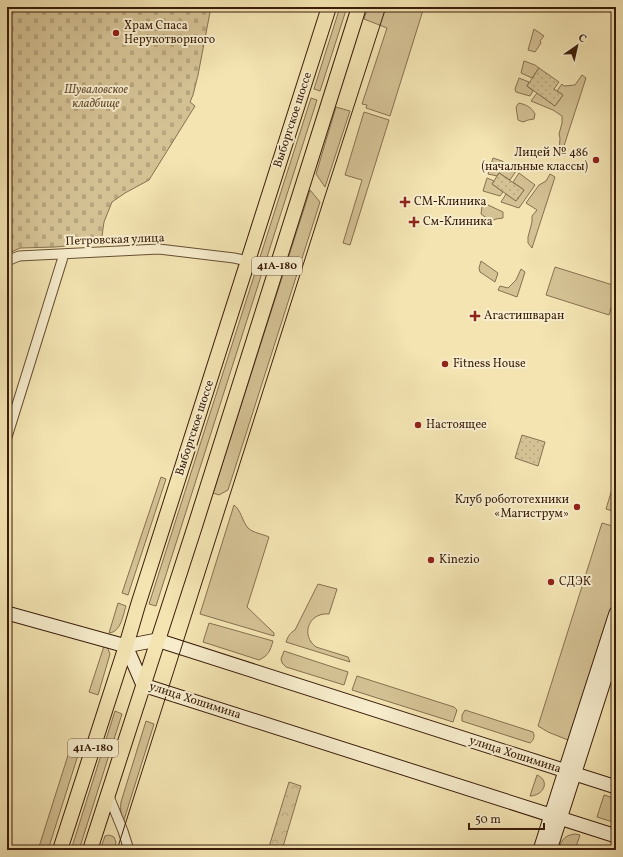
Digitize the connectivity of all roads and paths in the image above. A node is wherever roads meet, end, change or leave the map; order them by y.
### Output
1 (329, 7) edge
2 (359, 7) edge
3 (64, 254) junction
4 (7, 261) edge
5 (248, 261) junction
6 (7, 437) edge
7 (7, 612) edge
8 (616, 613) edge
9 (157, 640) junction
10 (616, 644) edge
11 (126, 646) junction
12 (143, 685) junction
13 (570, 773) junction
14 (616, 787) edge
15 (108, 794) junction
16 (556, 817) junction
17 (616, 836) edge
18 (60, 850) edge
19 (90, 850) edge
20 (129, 850) edge
21 (540, 850) edge
22 (550, 850) edge

1 - 5 main road, Выборгское шоссе / 41А-180
2 - 9 main road, 41А-180
3 - 4 street, Петровская улица
3 - 5 street, Петровская улица
3 - 6 street
5 - 11 main road, Выборгское шоссе / 41А-180
7 - 11 street
8 - 13 street
9 - 11 street, улица Хошимина
9 - 12 main road, 41А-180
9 - 13 street, улица Хошимина
10 - 13 street
11 - 12 street, улица Хошимина
11 - 18 main road, Выборгское шоссе / 41А-180
12 - 15 main road, 41А-180
12 - 16 street, улица Хошимина
13 - 14 street, улица Хошимина
13 - 16 street
15 - 19 main road, 41А-180
15 - 20 street
16 - 17 street, улица Хошимина
16 - 21 street
16 - 22 street

